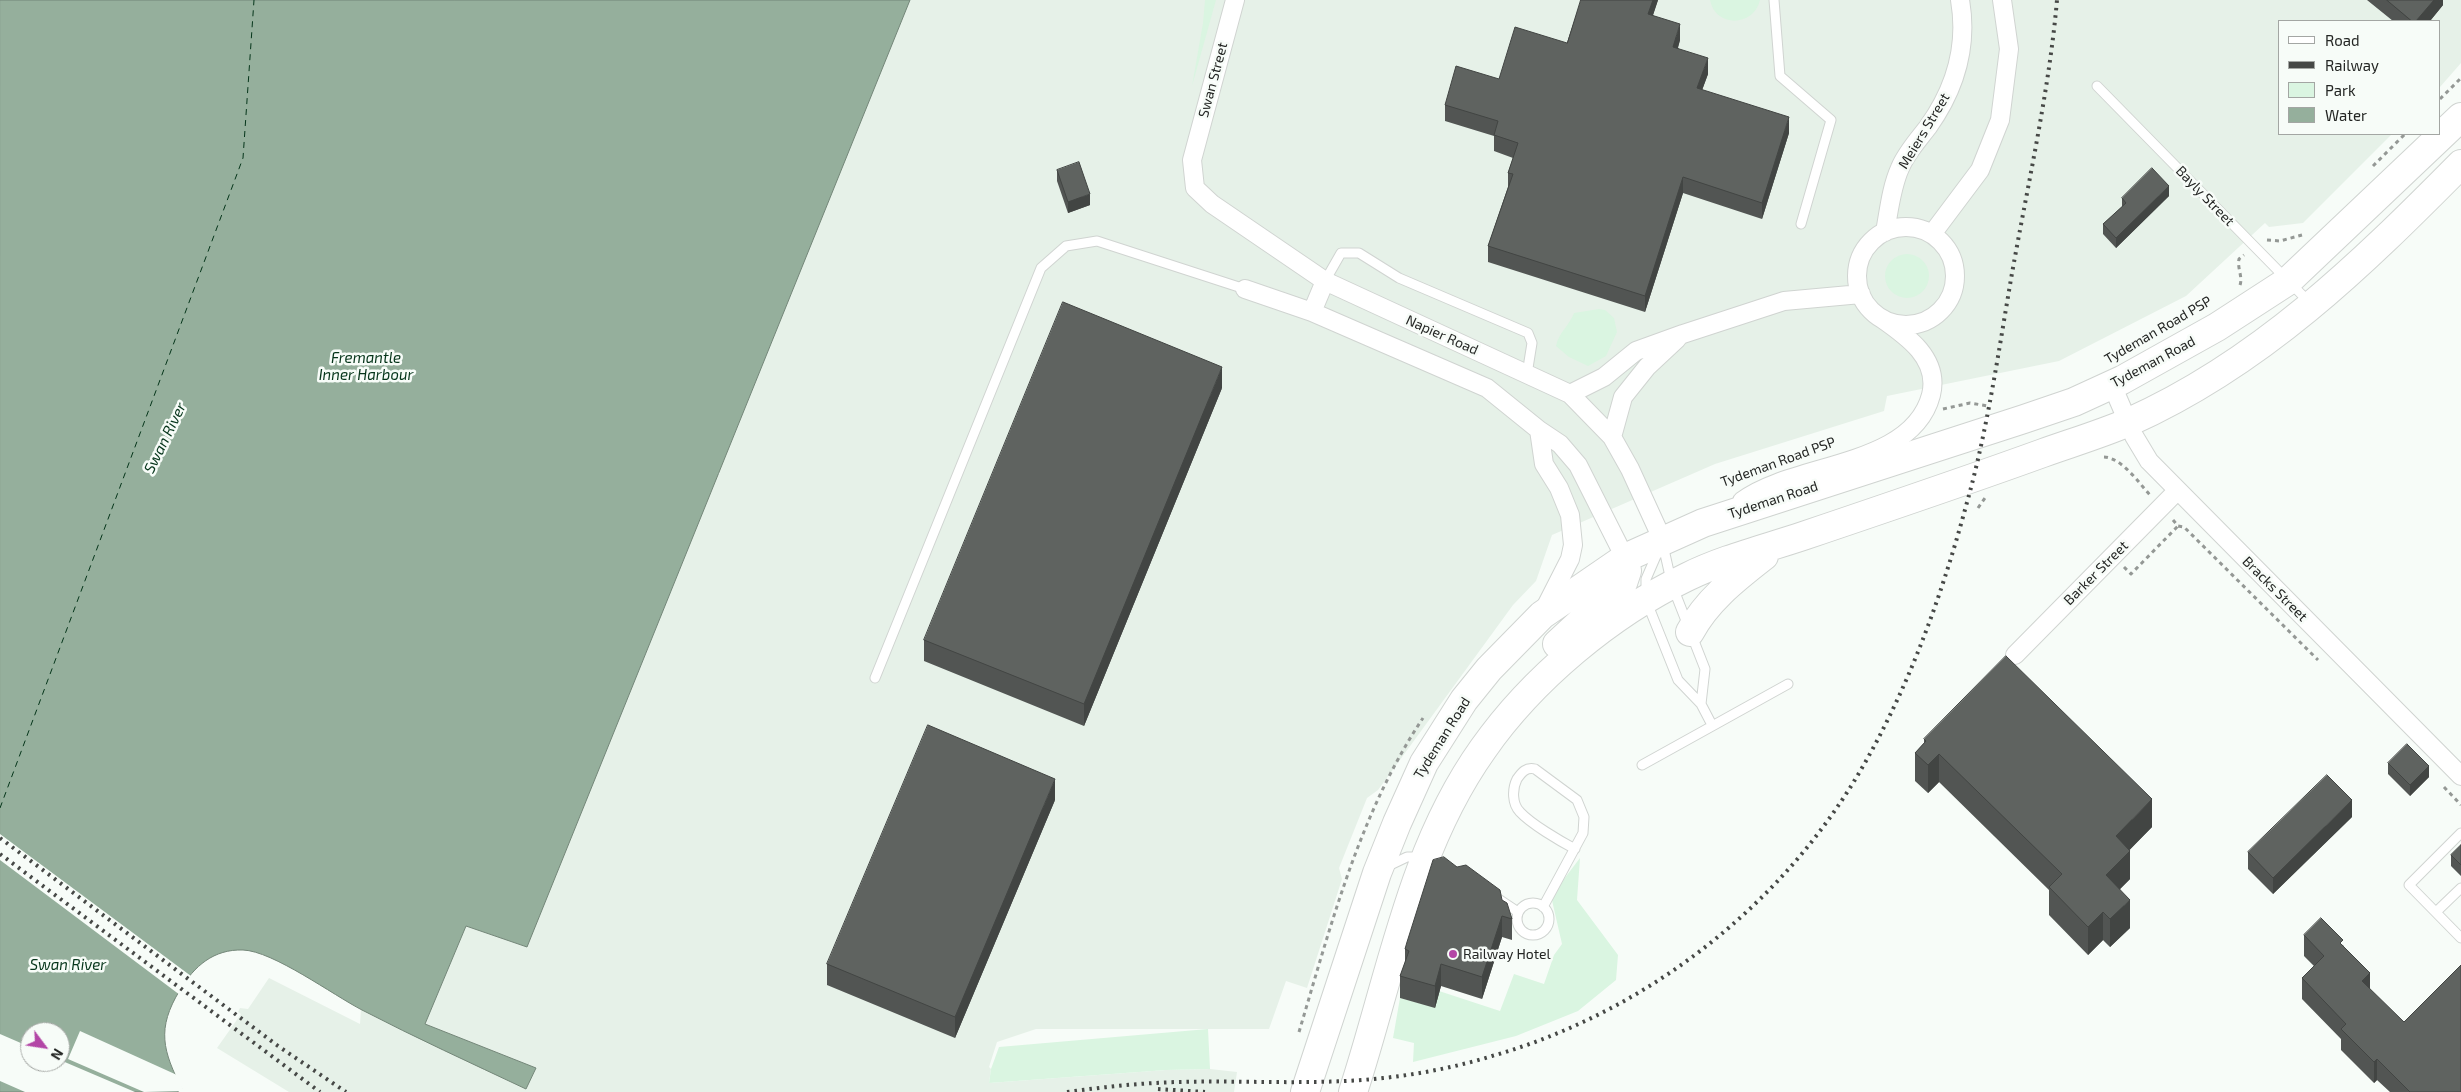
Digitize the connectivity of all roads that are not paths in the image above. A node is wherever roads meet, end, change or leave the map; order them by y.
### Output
1 (1235, 0) edge
2 (1774, 0) edge
3 (1960, 0) edge
4 (2002, 0) edge
5 (2097, 86) dead end
6 (2461, 117) edge
7 (1192, 160) joint
8 (2461, 164) edge
9 (1801, 224) dead end
10 (1885, 232) junction
11 (1932, 234) junction
12 (1325, 281) junction
13 (2288, 281) junction
14 (1245, 289) joint
15 (1861, 294) junction
16 (2312, 306) junction
17 (1312, 312) junction
18 (1881, 318) junction
19 (1683, 334) junction
20 (1527, 374) junction
21 (2112, 385) junction
22 (1570, 394) junction
23 (2128, 422) junction
24 (1539, 430) junction
25 (1612, 437) junction
26 (2177, 491) junction
27 (1724, 515) junction
28 (1663, 541) junction
29 (1779, 544) junction
30 (1625, 558) junction
31 (1672, 584) junction
32 (1646, 600) junction
33 (1542, 615) junction
34 (1690, 632) junction
35 (2015, 655) dead end
36 (875, 678) dead end
37 (1788, 684) dead end
38 (1700, 704) junction
39 (1502, 724) junction
40 (1712, 725) junction
41 (1642, 764) dead end
42 (2461, 776) edge
43 (2461, 833) edge
44 (1575, 849) junction
45 (1429, 858) junction
46 (1377, 873) junction
47 (2461, 888) edge
48 (1492, 894) edge
49 (1543, 907) junction
50 (1518, 912) junction
51 (2436, 912) junction
52 (2461, 938) edge
53 (1305, 1092) edge
54 (1353, 1092) edge

1 - 7 street, Swan Street
2 - 9 lane
3 - 10 street, Meiers Street
4 - 11 street
5 - 13 lane, Bayly Street
6 - 13 main road, Tydeman Road
7 - 12 street, Napier Road
8 - 16 main road
10 - 11 street
10 - 15 street
11 - 18 street
12 - 17 street
12 - 20 street, Napier Road
12 - 20 lane
13 - 16 lane, Bayly Street
13 - 21 main road, Tydeman Road
14 - 17 street
14 - 36 lane
15 - 18 street
15 - 19 street
16 - 23 main road
17 - 24 street
18 - 27 street
19 - 22 street
19 - 25 street
20 - 22 street, Napier Road
21 - 23 street, Bracks Street
21 - 27 main road, Tydeman Road
22 - 25 street, Napier Road
23 - 26 street, Bracks Street
23 - 29 main road
24 - 30 street
24 - 33 street
25 - 28 street, Napier Road
26 - 35 street, Barker Street
26 - 42 street, Bracks Street
27 - 28 main road, Tydeman Road
28 - 30 main road, Tydeman Road
28 - 31 lane
28 - 32 lane
29 - 31 main road
29 - 34 main road
30 - 33 main road, Tydeman Road
30 - 39 main road
31 - 32 main road
31 - 34 lane
32 - 38 lane
32 - 39 main road
33 - 46 main road, Tydeman Road
34 - 38 lane
37 - 40 lane
38 - 40 lane
39 - 45 main road
40 - 41 lane
43 - 51 lane
44 - 44 lane
44 - 49 lane
45 - 46 lane
45 - 54 main road
46 - 53 main road, Tydeman Road
47 - 51 lane
48 - 50 lane
49 - 50 lane
49 - 50 lane
51 - 52 lane

